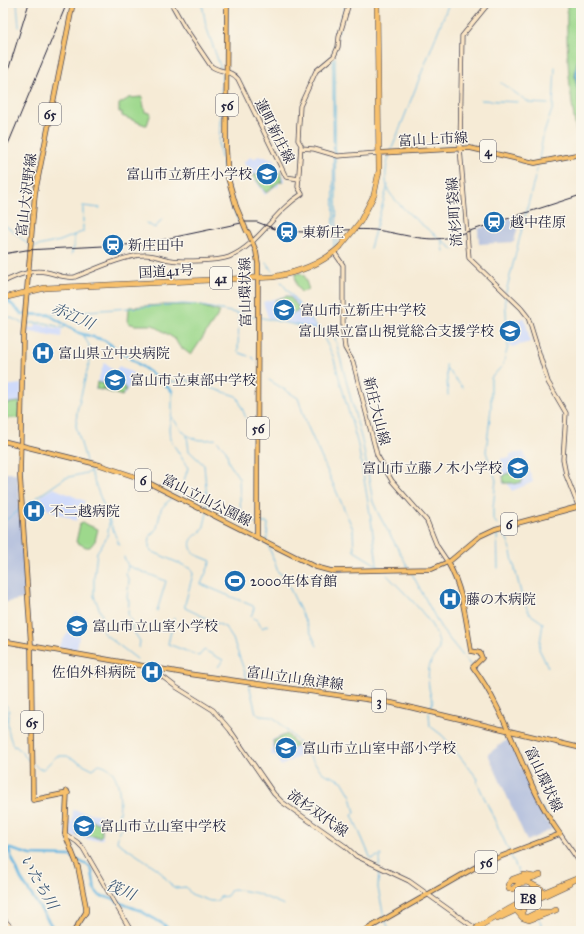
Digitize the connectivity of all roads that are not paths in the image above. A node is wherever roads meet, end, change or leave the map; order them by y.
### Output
1 (73, 3) edge
2 (171, 3) edge
3 (228, 3) edge
4 (349, 3) edge
5 (377, 3) edge
6 (489, 3) edge
7 (224, 70) junction
8 (301, 148) junction
9 (460, 148) junction
10 (378, 153) junction
11 (581, 154) edge
12 (299, 179) junction
13 (252, 243) junction
14 (334, 252) junction
15 (29, 273) junction
16 (257, 277) junction
17 (3, 282) edge
18 (28, 291) junction
19 (5, 298) edge
20 (3, 441) edge
21 (22, 445) junction
22 (580, 505) edge
23 (581, 513) edge
24 (257, 537) junction
25 (447, 562) junction
26 (3, 641) edge
27 (31, 645) junction
28 (154, 668) junction
29 (508, 731) junction
30 (581, 748) edge
31 (65, 834) junction
32 (559, 834) junction
33 (581, 864) edge
34 (580, 878) edge
35 (536, 888) junction
36 (429, 894) junction
37 (542, 897) dead end
38 (513, 903) dead end
39 (521, 911) dead end
40 (3, 918) edge
41 (477, 929) edge
42 (14, 931) edge
43 (74, 931) edge
44 (130, 931) edge
45 (364, 931) edge

1 - 15 main road, 富山大沢野線 / 65
2 - 7 main road, 蓮町新庄線
3 - 7 main road, 富山環状線 / 56
4 - 8 main road
5 - 10 highway, 国道41号 / 41
6 - 9 main road, 流杉町袋線
7 - 12 main road, 蓮町新庄線
7 - 13 main road, 富山環状線 / 56, bridge
8 - 10 main road, 蓮町新庄線
8 - 12 main road, 蓮町新庄線
9 - 10 main road, 富山上市線 / 4
9 - 11 main road, 富山上市線 / 4
9 - 22 main road, 流杉町袋線
10 - 14 highway, 国道41号 / 41, bridge
12 - 13 main road
13 - 15 main road
13 - 16 main road, 富山環状線 / 56
14 - 16 highway, 国道41号 / 41
14 - 25 main road, 新庄大山線
15 - 17 main road
15 - 18 main road, 富山大沢野線 / 65
16 - 18 highway, 国道41号 / 41
16 - 24 main road, 富山環状線 / 56
18 - 19 highway, 国道41号 / 41
18 - 21 main road, 富山大沢野線 / 65
20 - 21 main road, 富山立山公園線 / 6
21 - 24 main road, 富山立山公園線 / 6
21 - 27 main road, 富山大沢野線 / 65
22 - 23 main road, 流杉町袋線
22 - 25 main road, 富山立山公園線 / 6
24 - 25 main road, 富山立山公園線 / 6
25 - 29 main road, 富山環状線
26 - 27 main road, 富山立山魚津線 / 3
27 - 28 main road, 富山立山魚津線 / 3
27 - 31 main road, 富山大沢野線 / 65
28 - 29 main road, 富山立山魚津線 / 3
28 - 36 main road, 流杉双代線
29 - 30 main road, 富山立山魚津線 / 3
29 - 32 main road, 富山環状線
31 - 43 main road, 富山大沢野線 / 65
31 - 44 main road
32 - 33 main road
32 - 36 main road, 56
34 - 35 highway
34 - 37 highway
34 - 41 highway, E8
35 - 35 highway
36 - 41 main road, 流杉双代線
36 - 45 main road, 56
38 - 41 highway
39 - 41 highway
40 - 42 main road

